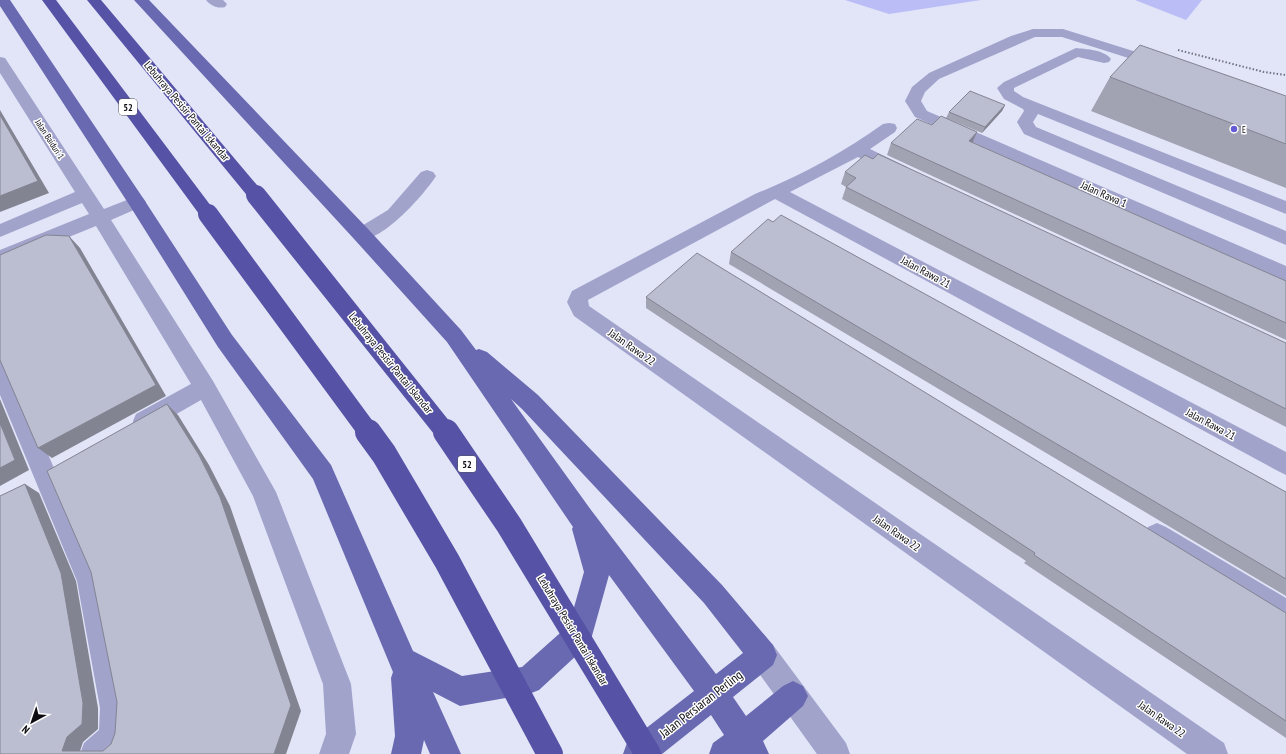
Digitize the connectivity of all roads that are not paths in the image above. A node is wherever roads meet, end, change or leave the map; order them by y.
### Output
1 (3, 0) edge
2 (49, 0) edge
3 (94, 0) edge
4 (141, 0) edge
5 (0, 61) edge
6 (1024, 102) junction
7 (888, 128) dead end
8 (858, 150) junction
9 (427, 176) dead end
10 (915, 177) edge
11 (776, 192) junction
12 (86, 194) junction
13 (137, 202) junction
14 (1286, 208) edge
15 (100, 217) junction
16 (0, 231) edge
17 (362, 235) junction
18 (1286, 238) edge
19 (677, 243) junction
20 (698, 255) edge
21 (0, 258) edge
22 (1286, 274) edge
23 (454, 336) junction
24 (0, 369) edge
25 (205, 387) junction
26 (128, 430) edge
27 (1286, 464) edge
28 (582, 518) junction
29 (1137, 523) edge
30 (1286, 613) edge
31 (763, 655) junction
32 (404, 661) junction
33 (714, 694) junction
34 (793, 696) junction
35 (741, 748) edge
36 (95, 754) edge
37 (334, 754) edge
38 (406, 754) edge
39 (446, 754) edge
40 (550, 754) edge
41 (638, 754) edge
42 (648, 754) edge
43 (835, 754) edge
44 (1212, 754) edge

1 - 13 main road
2 - 40 highway, 52, bridge
3 - 42 highway, Lebuhraya Pesisir Pantai Iskandar / 52, bridge
4 - 17 main road
5 - 12 street, Jalan Baiduri 1
6 - 14 street
6 - 18 street
6 - 22 street, Jalan Rawa 1
7 - 8 street
8 - 10 street
8 - 11 street
9 - 17 street
11 - 19 street
11 - 27 street, Jalan Rawa 21
12 - 15 street, Jalan Baiduri 1
12 - 16 street
13 - 15 street
13 - 32 main road
15 - 21 street
15 - 25 street, Jalan Baiduri 1
17 - 23 main road
19 - 20 street
19 - 44 street, Jalan Rawa 22
23 - 28 main road
23 - 31 main road
24 - 36 street
25 - 26 street
25 - 37 street, Jalan Baiduri 1
28 - 32 main road
28 - 33 main road
29 - 30 street
31 - 33 main road, Jalan Persiaran Perling
31 - 34 street
32 - 38 main road
32 - 39 main road
33 - 35 main road
33 - 41 main road, Jalan Persiaran Perling
34 - 35 main road
34 - 43 street

